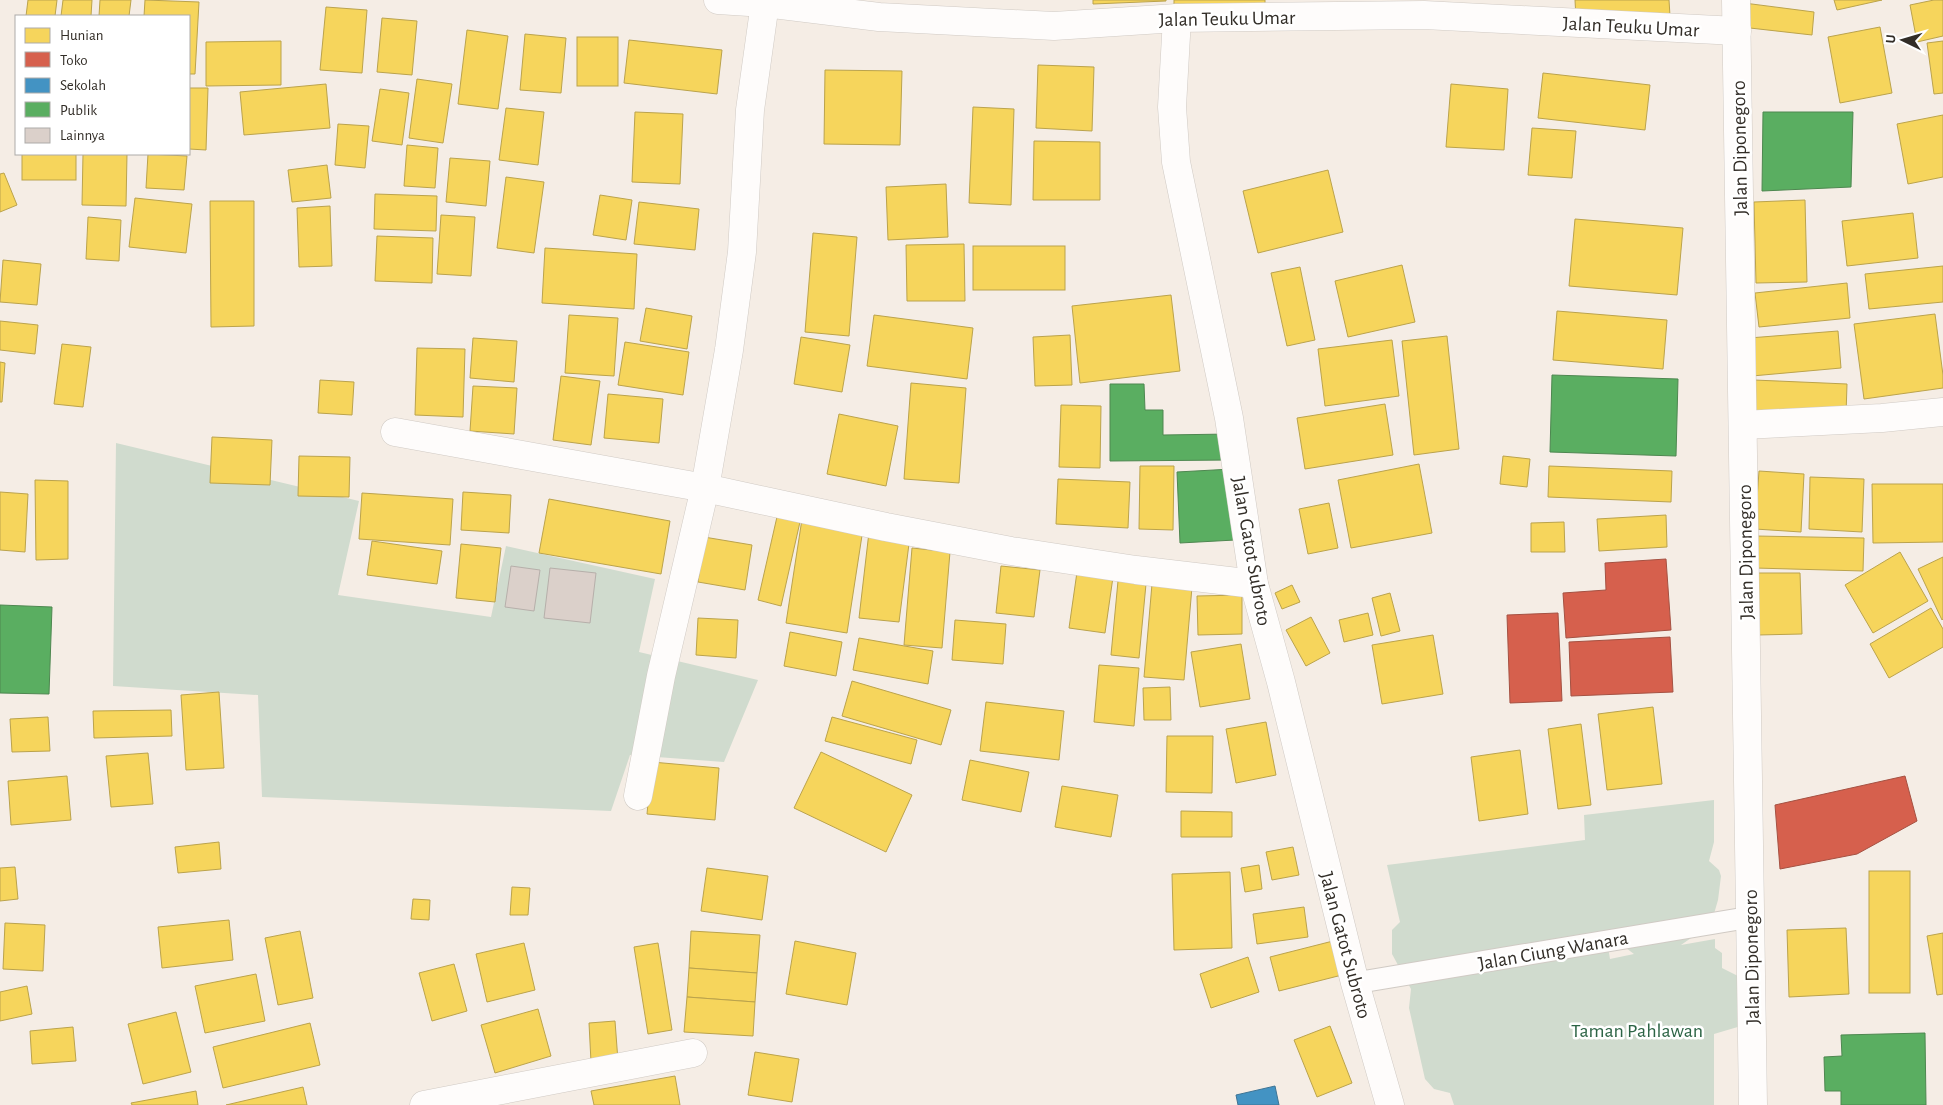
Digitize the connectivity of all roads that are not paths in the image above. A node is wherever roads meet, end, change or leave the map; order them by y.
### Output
1 (718, 0) edge
2 (1736, 0) edge
3 (765, 2) edge
4 (1424, 8) edge
5 (1178, 18) junction
6 (1736, 31) junction
7 (1943, 412) edge
8 (1743, 425) junction
9 (395, 432) dead end
10 (705, 488) junction
11 (1254, 584) junction
12 (638, 796) dead end
13 (1751, 917) junction
14 (1355, 983) junction
15 (693, 1053) dead end
16 (424, 1105) edge
17 (1390, 1105) edge
18 (1753, 1105) edge

1 - 3 street, Jalan Teuku Umar
2 - 6 street, Jalan Diponegoro
3 - 5 street, Jalan Teuku Umar
3 - 10 street
4 - 5 street, Jalan Teuku Umar
4 - 6 street, Jalan Teuku Umar
5 - 11 street, Jalan Gatot Subroto
6 - 8 street, Jalan Diponegoro
7 - 8 street
8 - 13 street, Jalan Diponegoro
9 - 10 street
10 - 11 street
10 - 12 street
11 - 14 street, Jalan Gatot Subroto
13 - 14 street, Jalan Ciung Wanara
13 - 18 street, Jalan Diponegoro
14 - 17 street, Jalan Gatot Subroto
15 - 16 street

